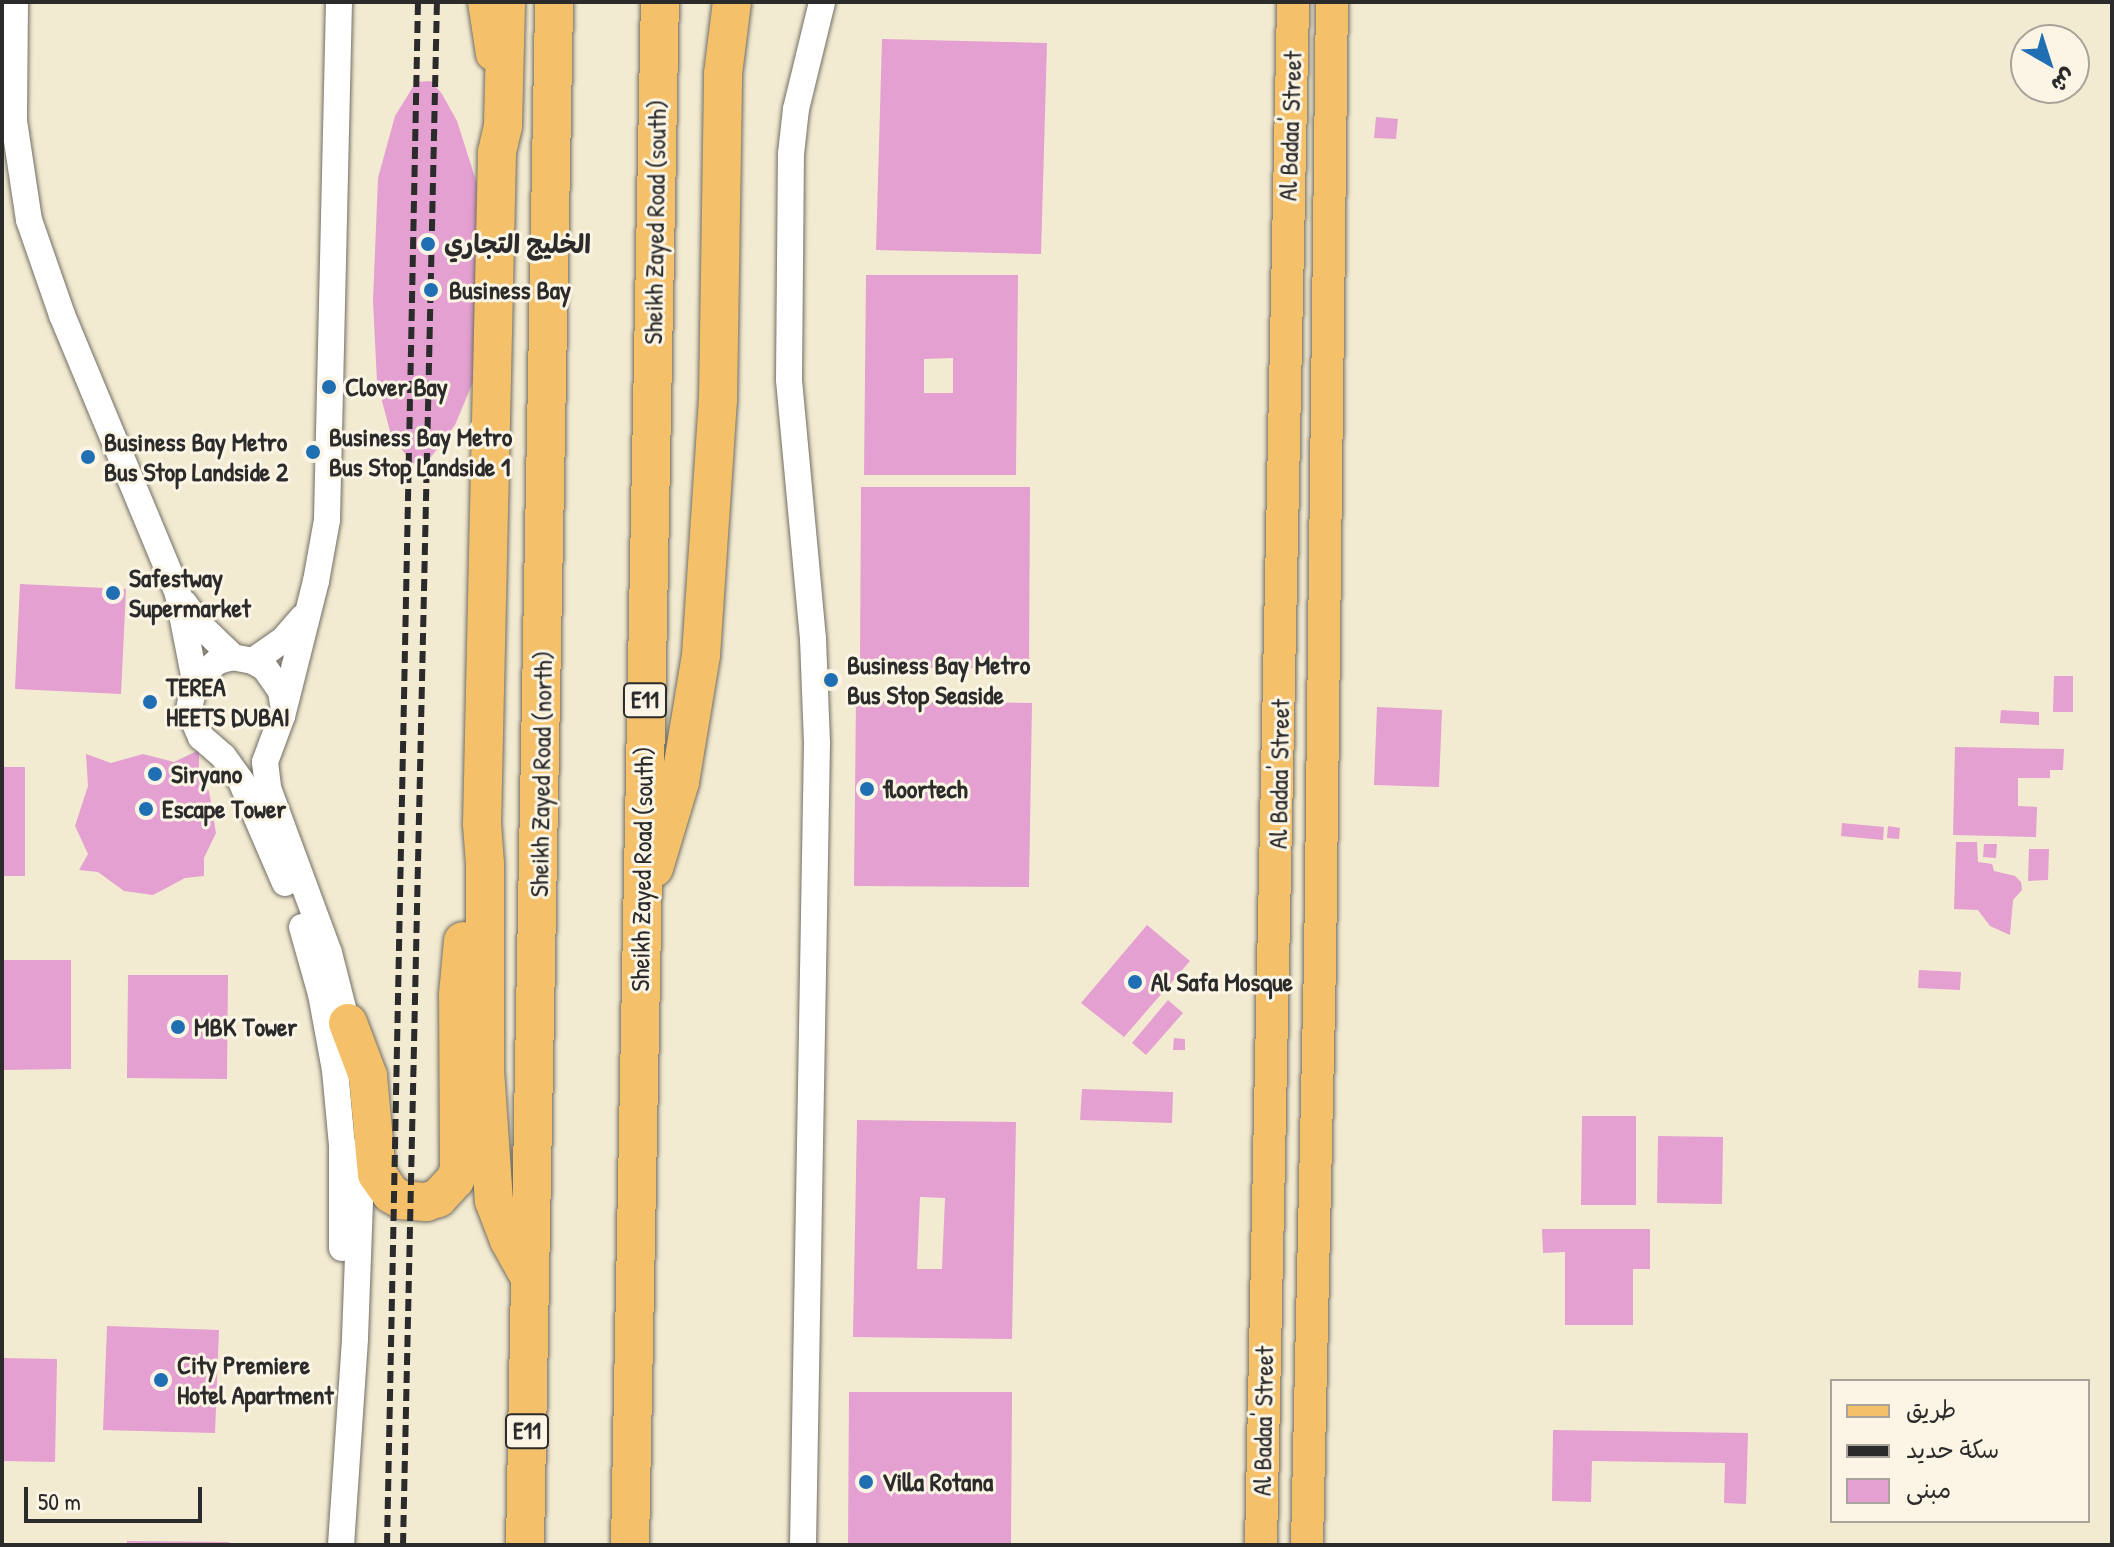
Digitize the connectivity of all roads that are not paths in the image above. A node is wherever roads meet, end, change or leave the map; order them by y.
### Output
1 (15, 2) edge
2 (484, 2) edge
3 (506, 2) edge
4 (554, 2) edge
5 (660, 2) edge
6 (718, 2) edge
7 (732, 2) edge
8 (1283, 2) edge
9 (1293, 2) edge
10 (1332, 2) edge
11 (1352, 2) edge
12 (340, 3) edge
13 (819, 4) edge
14 (1293, 38) junction
15 (723, 74) junction
16 (1333, 123) junction
17 (497, 153) junction
18 (178, 594) junction
19 (308, 611) junction
20 (243, 659) junction
21 (195, 681) junction
22 (283, 704) junction
23 (271, 737) junction
24 (213, 746) junction
25 (1278, 819) junction
26 (482, 824) junction
27 (641, 905) junction
28 (1320, 964) junction
29 (348, 1023) junction
30 (530, 1276) junction
31 (347, 1427) junction
32 (341, 1545) edge
33 (525, 1545) edge
34 (630, 1545) edge
35 (803, 1545) edge
36 (1261, 1545) edge
37 (1307, 1545) edge

1 - 18 street
2 - 17 main road
3 - 17 highway
4 - 30 highway, Sheikh Zayed Road (north) / E11
5 - 27 highway, Sheikh Zayed Road (south) / E11
6 - 15 highway
7 - 15 highway
8 - 14 main road
9 - 14 main road, Al Badaa' Street
10 - 16 main road, Al Badaa' Street
11 - 16 main road
12 - 19 street
13 - 35 street
14 - 25 main road, Al Badaa' Street
15 - 27 highway
16 - 28 main road, Al Badaa' Street
17 - 26 highway
18 - 20 street
18 - 21 street
19 - 20 street
19 - 22 street
20 - 21 street
20 - 22 street
21 - 24 street
22 - 23 street
23 - 24 street
23 - 29 street
24 - 31 street
25 - 28 main road
25 - 36 main road, Al Badaa' Street
26 - 29 highway
26 - 30 highway
27 - 34 highway, Sheikh Zayed Road (south) / E11
28 - 37 main road, Al Badaa' Street
29 - 31 street
30 - 33 highway, Sheikh Zayed Road (north) / E11
31 - 32 street

